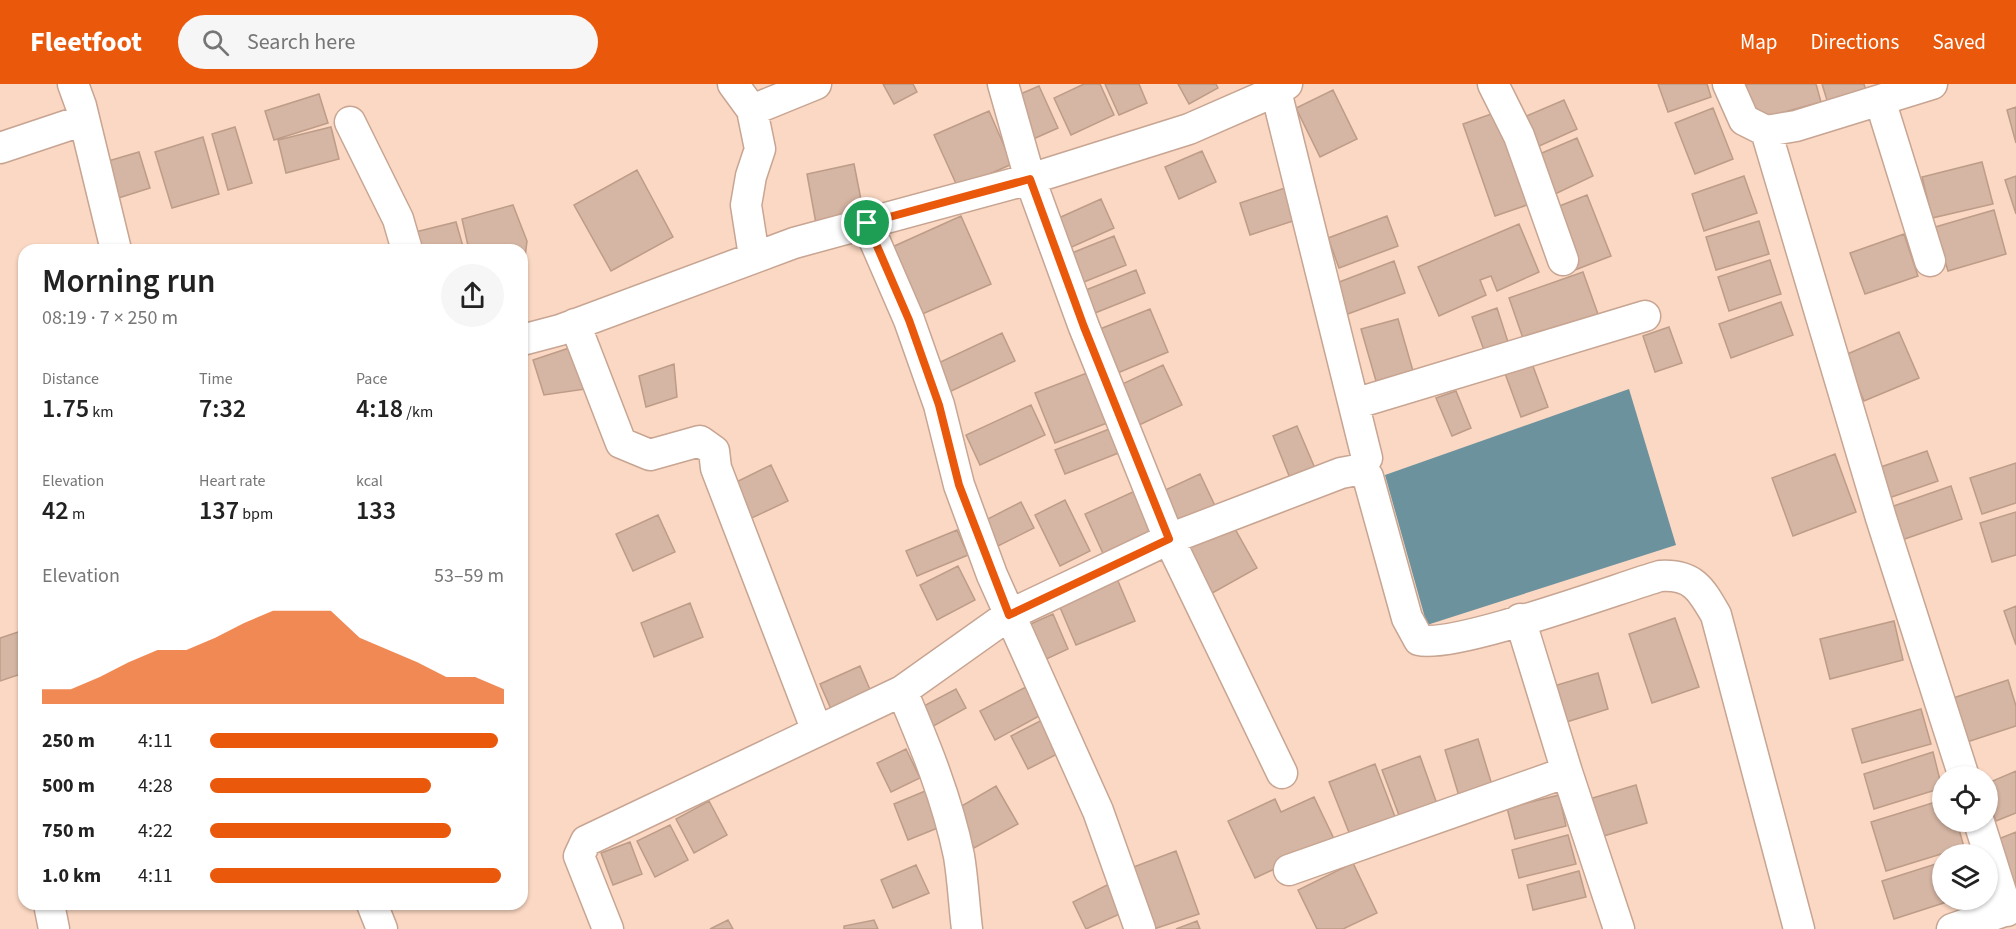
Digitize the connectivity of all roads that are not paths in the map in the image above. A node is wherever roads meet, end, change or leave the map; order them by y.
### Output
1 (73, 84) edge
2 (733, 84) edge
3 (816, 84) edge
4 (1003, 84) edge
5 (1493, 84) edge
6 (1728, 84) edge
7 (1932, 84) edge
8 (1282, 88) edge
9 (1880, 100) junction
10 (752, 110) junction
11 (84, 120) junction
12 (350, 122) dead end
13 (1767, 131) junction
14 (0, 148) edge
15 (1030, 179) junction
16 (867, 223) junction
17 (115, 244) edge
18 (405, 244) edge
19 (754, 256) junction
20 (1563, 260) dead end
21 (1930, 261) dead end
22 (1644, 316) dead end
23 (575, 324) junction
24 (528, 338) edge
25 (1354, 404) junction
26 (1367, 458) dead end
27 (1169, 539) junction
28 (1009, 615) junction
29 (1520, 619) junction
30 (902, 691) junction
31 (817, 731) junction
32 (1960, 766) edge
33 (1567, 772) junction
34 (1282, 773) dead end
35 (1983, 832) edge
36 (1289, 870) dead end
37 (2012, 909) edge
38 (51, 910) edge
39 (374, 910) edge
40 (54, 929) edge
41 (382, 929) edge
42 (608, 929) edge
43 (967, 929) edge
44 (1140, 929) edge
45 (1619, 929) edge
46 (1799, 929) edge
47 (1952, 929) edge

1 - 11 street
2 - 10 street
3 - 10 street
4 - 15 street
5 - 20 street
6 - 13 street
7 - 9 street
8 - 15 street
8 - 25 street
9 - 13 street
9 - 21 street
10 - 19 street
11 - 14 street
11 - 17 street
12 - 18 street
13 - 32 street
15 - 16 street
15 - 27 street
16 - 19 street
16 - 28 street
19 - 23 street
22 - 25 street
23 - 24 street
23 - 31 street
25 - 26 street
27 - 28 street
27 - 29 street
27 - 34 street
28 - 30 street
28 - 44 street
29 - 33 street
29 - 46 street
30 - 31 street
30 - 43 street
31 - 42 street
33 - 36 street
33 - 45 street
35 - 37 street
37 - 47 street
38 - 40 street
39 - 41 street

